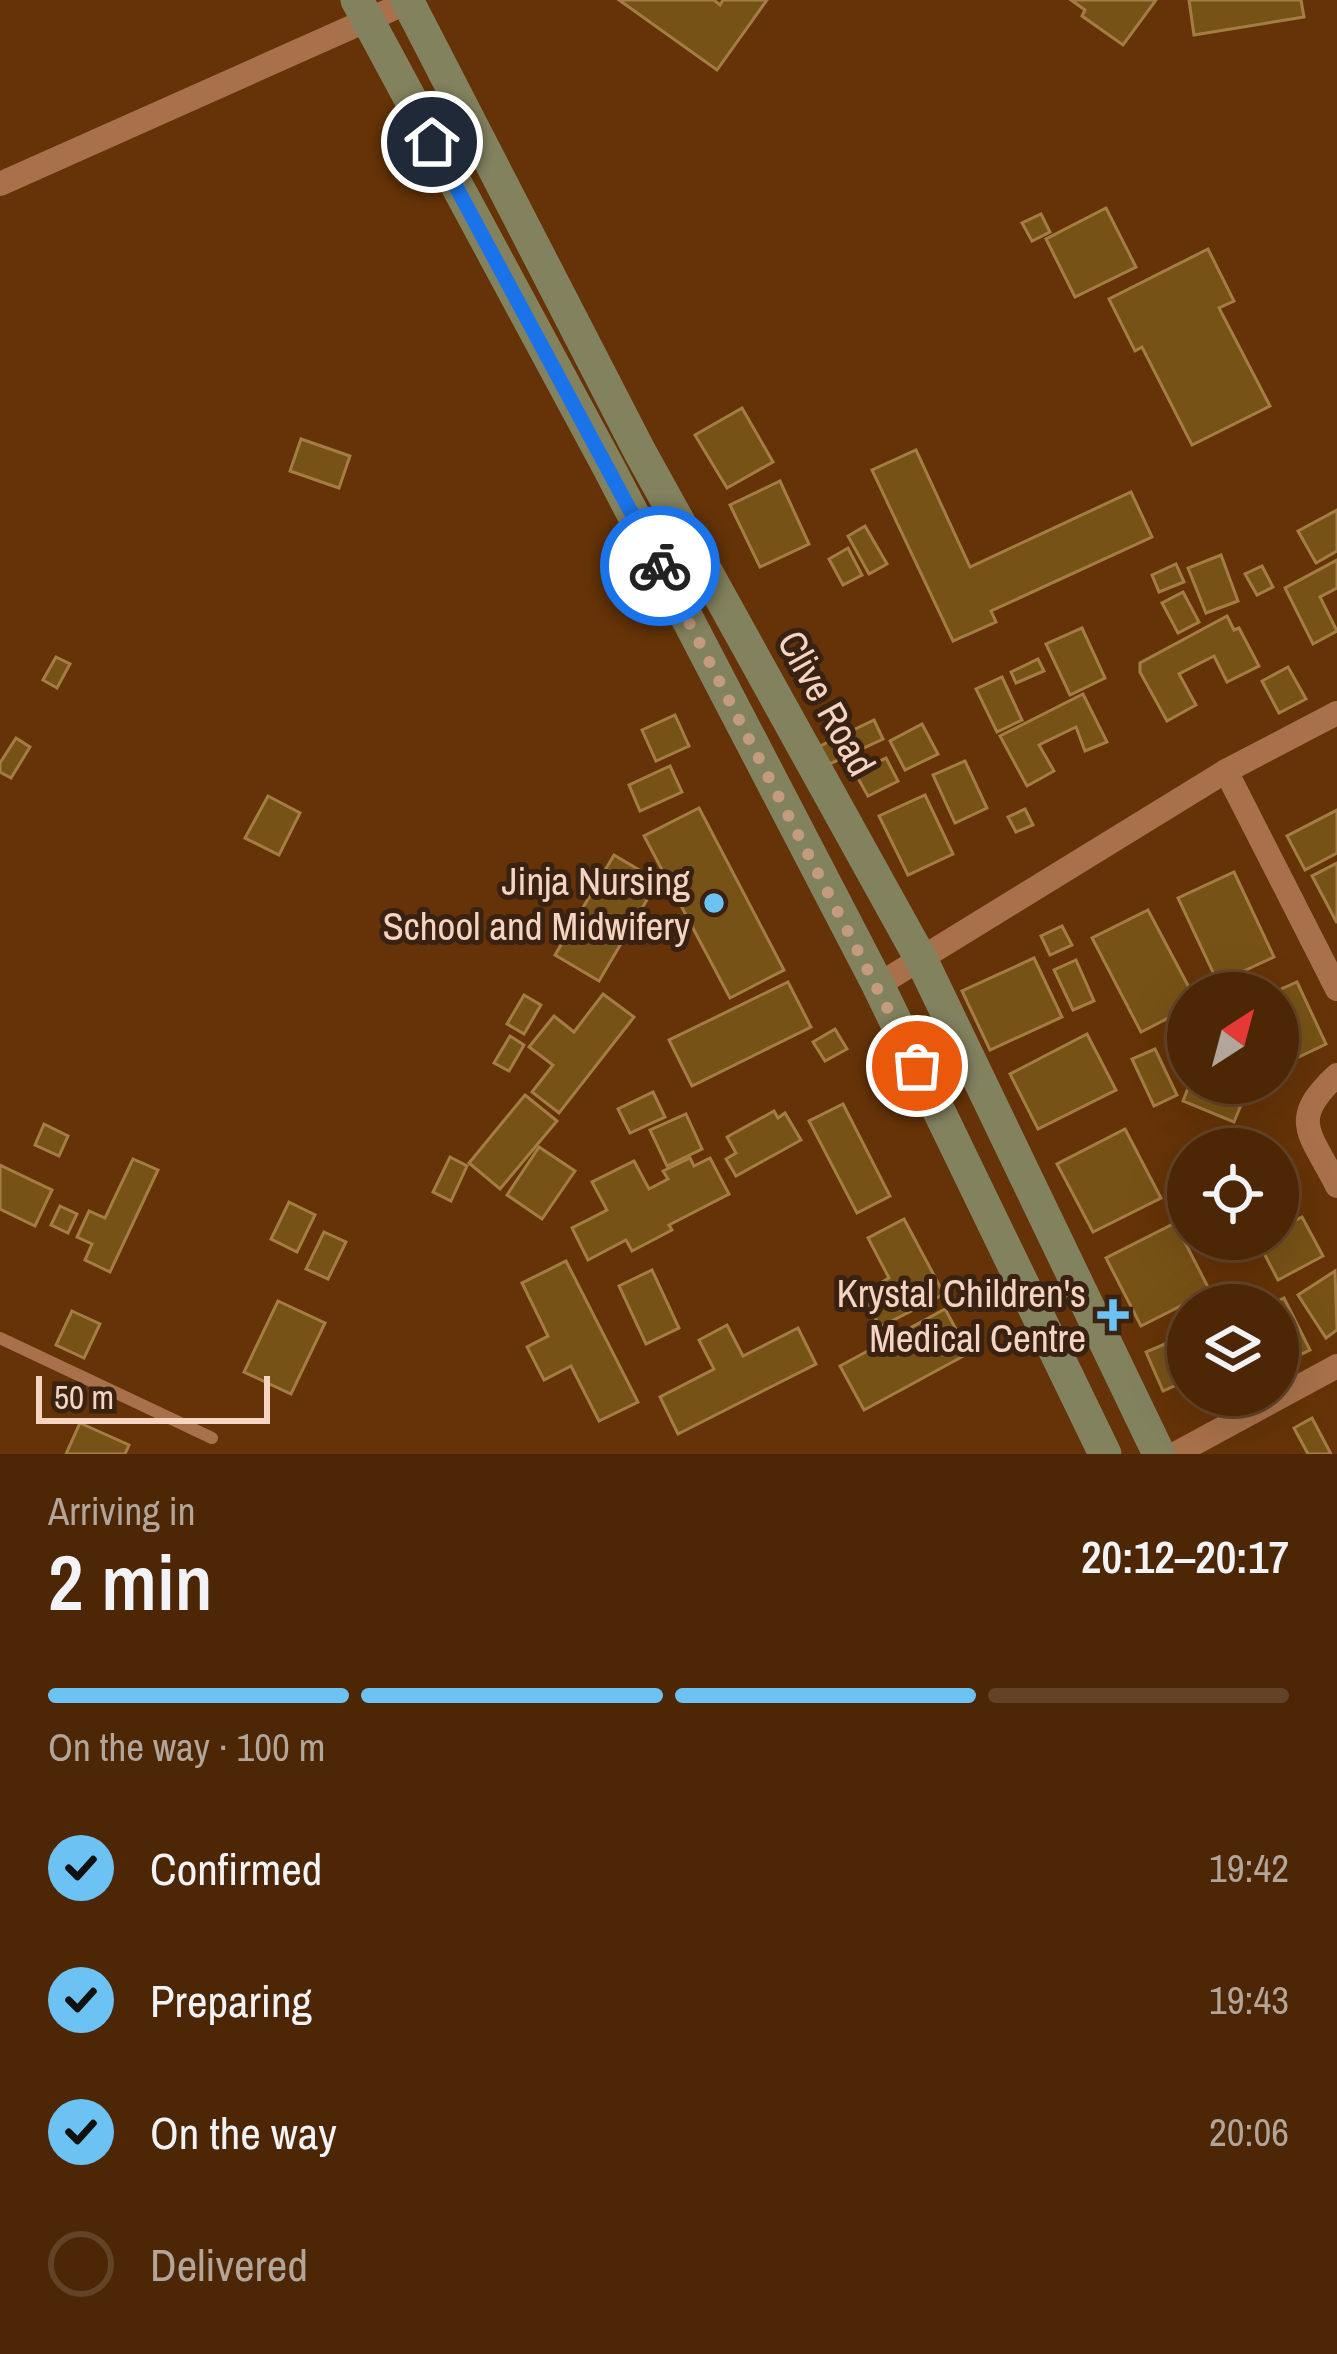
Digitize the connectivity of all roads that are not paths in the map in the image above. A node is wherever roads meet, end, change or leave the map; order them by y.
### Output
1 (408, 1) edge
2 (361, 10) edge
3 (0, 184) edge
4 (1337, 713) edge
5 (1226, 771) junction
6 (922, 961) junction
7 (878, 986) junction
8 (1337, 989) edge
9 (1337, 1075) edge
10 (1337, 1186) edge
11 (0, 1338) edge
12 (1337, 1366) edge
13 (1133, 1402) junction
14 (212, 1438) dead end
15 (1098, 1440) edge
16 (1159, 1454) edge
17 (1174, 1454) edge

1 - 2 street
1 - 6 street, Clive Road
2 - 3 street
2 - 7 street
4 - 5 street
5 - 6 street
5 - 8 street
6 - 7 street
6 - 13 street, Clive Road
7 - 15 street
9 - 10 street
11 - 14 lane
12 - 17 street
13 - 15 street
13 - 16 street, Clive Road

